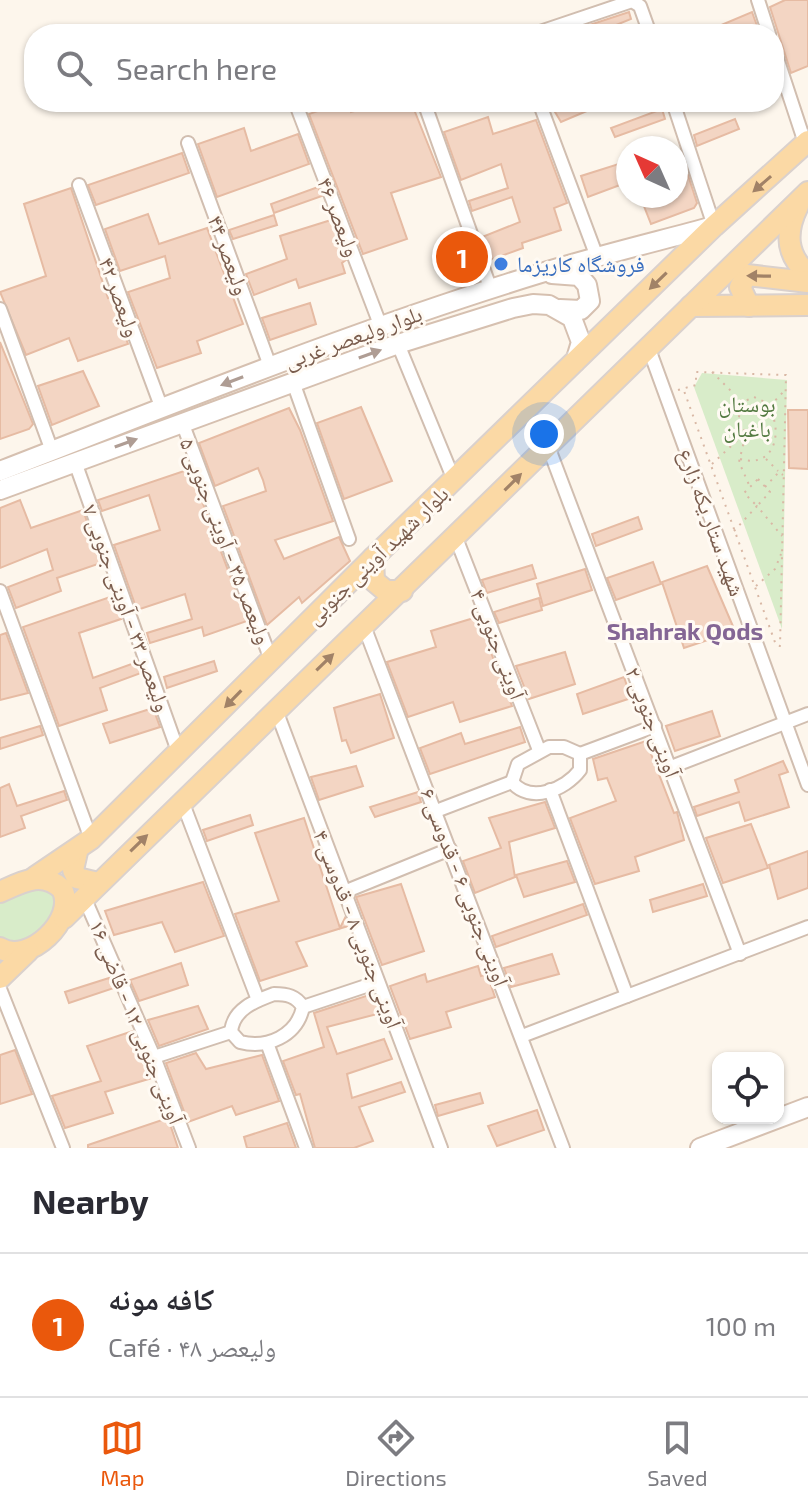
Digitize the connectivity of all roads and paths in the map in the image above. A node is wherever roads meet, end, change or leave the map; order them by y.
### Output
1 (758, 0) edge
2 (566, 24) edge
3 (646, 24) edge
4 (766, 24) edge
5 (784, 77) edge
6 (299, 112) edge
7 (428, 112) edge
8 (543, 112) edge
9 (676, 112) edge
10 (807, 142) edge
11 (188, 143) dead end
12 (79, 185) dead end
13 (805, 195) edge
14 (714, 226) junction
15 (597, 257) junction
16 (536, 274) junction
17 (808, 274) edge
18 (808, 282) edge
19 (491, 290) junction
20 (808, 305) edge
21 (691, 306) junction
22 (749, 306) junction
23 (0, 309) edge
24 (557, 309) junction
25 (381, 327) junction
26 (398, 344) junction
27 (649, 349) junction
28 (575, 362) junction
29 (270, 366) junction
30 (712, 372) junction
31 (293, 382) junction
32 (785, 390) junction
33 (742, 402) junction
34 (769, 407) junction
35 (162, 409) junction
36 (182, 422) junction
37 (746, 433) junction
38 (548, 446) junction
39 (52, 451) junction
40 (765, 458) junction
41 (739, 459) junction
42 (75, 462) junction
43 (711, 465) junction
44 (0, 471) edge
45 (779, 472) junction
46 (784, 476) junction
47 (454, 480) junction
48 (750, 487) junction
49 (765, 487) junction
50 (0, 490) edge
51 (757, 506) junction
52 (734, 531) junction
53 (718, 537) junction
54 (782, 537) junction
55 (456, 538) junction
56 (349, 539) dead end
57 (782, 549) junction
58 (373, 558) junction
59 (755, 587) junction
60 (0, 591) edge
61 (402, 591) junction
62 (364, 626) junction
63 (271, 660) junction
64 (276, 710) junction
65 (808, 714) edge
66 (786, 722) junction
67 (655, 726) junction
68 (539, 750) junction
69 (179, 754) junction
70 (580, 754) junction
71 (671, 767) junction
72 (512, 782) junction
73 (808, 785) edge
74 (550, 790) junction
75 (182, 801) junction
76 (436, 811) junction
77 (84, 846) junction
78 (450, 849) junction
79 (35, 877) junction
80 (91, 890) junction
81 (0, 892) edge
82 (344, 892) junction
83 (64, 918) junction
84 (808, 927) edge
85 (0, 948) edge
86 (28, 951) junction
87 (740, 954) junction
88 (0, 978) edge
89 (378, 982) junction
90 (0, 989) edge
91 (627, 996) junction
92 (258, 1000) junction
93 (303, 1007) junction
94 (231, 1032) junction
95 (522, 1036) junction
96 (267, 1043) junction
97 (154, 1057) junction
98 (808, 1107) edge
99 (730, 1143) edge
100 (63, 1148) edge
101 (189, 1148) edge
102 (306, 1148) edge
103 (441, 1148) edge
104 (563, 1148) edge
105 (700, 1148) edge

1 - 4 street
2 - 3 street
5 - 10 street
6 - 25 street, ولیعصر ۴۶
7 - 19 street
8 - 15 street
9 - 14 street
10 -> 14 main road, بلوار شهید آوینی جنوبی
11 - 29 street, ولیعصر ۴۴
12 - 35 street, ولیعصر ۴۲
13 - 17 main road
13 - 21 main road, بلوار شهید آوینی جنوبی
14 - 15 main road, بلوار ولیعصر غربی
14 -> 28 main road, بلوار شهید آوینی جنوبی
15 - 16 main road, بلوار ولیعصر غربی
16 - 19 main road, بلوار ولیعصر غربی
16 - 24 main road
18 -> 22 main road
19 - 25 main road, بلوار ولیعصر غربی
20 - 22 main road
21 - 22 main road
21 - 27 main road, بلوار شهید آوینی جنوبی
23 - 39 street
24 - 26 main road, بلوار ولیعصر غربی
24 - 28 main road
25 - 29 main road, بلوار ولیعصر غربی
31 -> 26 main road, بلوار ولیعصر غربی
26 - 47 street
27 - 38 main road, بلوار شهید آوینی جنوبی
27 - 53 street, شهید ستار یکه زارع
28 - 47 main road, بلوار شهید آوینی جنوبی
29 -> 35 main road, بلوار ولیعصر غربی
30 - 32 path
30 - 33 path
30 - 43 path
31 - 36 main road, بلوار ولیعصر غربی
31 - 56 street
32 - 34 path
32 - 46 path
33 - 34 path
33 - 37 path
34 - 40 path
35 - 39 main road, بلوار ولیعصر غربی
42 -> 36 main road, بلوار ولیعصر غربی
36 - 63 street, ولیعصر ۳۵ - آوینی جنوبی ۵
37 - 41 path
37 - 43 path
55 -> 38 main road, بلوار شهید آوینی جنوبی
38 - 67 street, آوینی جنوبی ۲
39 - 44 main road, بلوار ولیعصر غربی
40 - 41 path
40 - 45 path
41 - 48 path
42 - 50 main road, بلوار ولیعصر غربی
42 - 69 street, ولیعصر ۳۳ - آوینی جنوبی ۷
43 - 52 path
45 - 46 path
45 - 49 path
46 - 54 path
47 - 58 main road, بلوار شهید آوینی جنوبی
48 - 49 path
48 - 51 path
49 - 51 path
51 - 52 path
51 - 54 path
52 - 53 path
52 - 59 path
53 - 66 street, شهید ستار یکه زارع
54 - 57 path
55 - 61 main road, بلوار شهید آوینی جنوبی
55 - 68 street, آوینی جنوبی ۴
57 - 59 path
57 - 59 path
58 - 61 main road
58 - 63 main road, بلوار شهید آوینی جنوبی
60 - 77 street
61 - 62 main road, بلوار شهید آوینی جنوبی
64 -> 62 main road, بلوار شهید آوینی جنوبی
62 - 76 street, آوینی جنوبی ۶ - قدوسی ۶
63 -> 69 main road, بلوار شهید آوینی جنوبی
64 - 75 main road, بلوار شهید آوینی جنوبی
64 - 82 street, آوینی جنوبی ۸ - قدوسی ۴
65 - 66 street
66 - 71 street
66 - 73 street, شهید ستار یکه زارع
67 - 70 street
67 - 71 street, آوینی جنوبی ۲
68 - 70 street
68 - 72 street
69 - 77 main road, بلوار شهید آوینی جنوبی
70 - 74 street
71 - 87 street, آوینی جنوبی ۲
72 - 74 street
72 - 76 street
74 - 91 street
80 -> 75 main road, بلوار شهید آوینی جنوبی
75 - 92 street
76 - 78 street, آوینی جنوبی ۶ - قدوسی ۶
77 - 79 main road, بلوار شهید آوینی جنوبی
77 - 80 main road
78 - 82 street
78 - 95 street, آوینی جنوبی ۶ - قدوسی ۶
79 - 81 main road, بلوار شهید آوینی جنوبی
79 - 83 main road
80 - 83 main road, بلوار شهید آوینی جنوبی
80 - 97 street, آوینی جنوبی ۱۲ - قاضی ۱۶
82 - 89 street, آوینی جنوبی ۸ - قدوسی ۴
83 - 86 main road, بلوار شهید آوینی جنوبی
84 - 87 street
85 - 86 main road
86 - 88 main road
87 - 91 street
89 - 93 street
89 - 103 street, آوینی جنوبی ۸ - قدوسی ۴
90 - 100 street
91 - 95 street
92 - 93 street
92 - 94 street
93 - 96 street
94 - 96 street
94 - 97 street
95 - 104 street, آوینی جنوبی ۶ - قدوسی ۶
96 - 102 street
97 - 101 street, آوینی جنوبی ۱۲ - قاضی ۱۶
98 - 99 main road
99 - 105 main road

